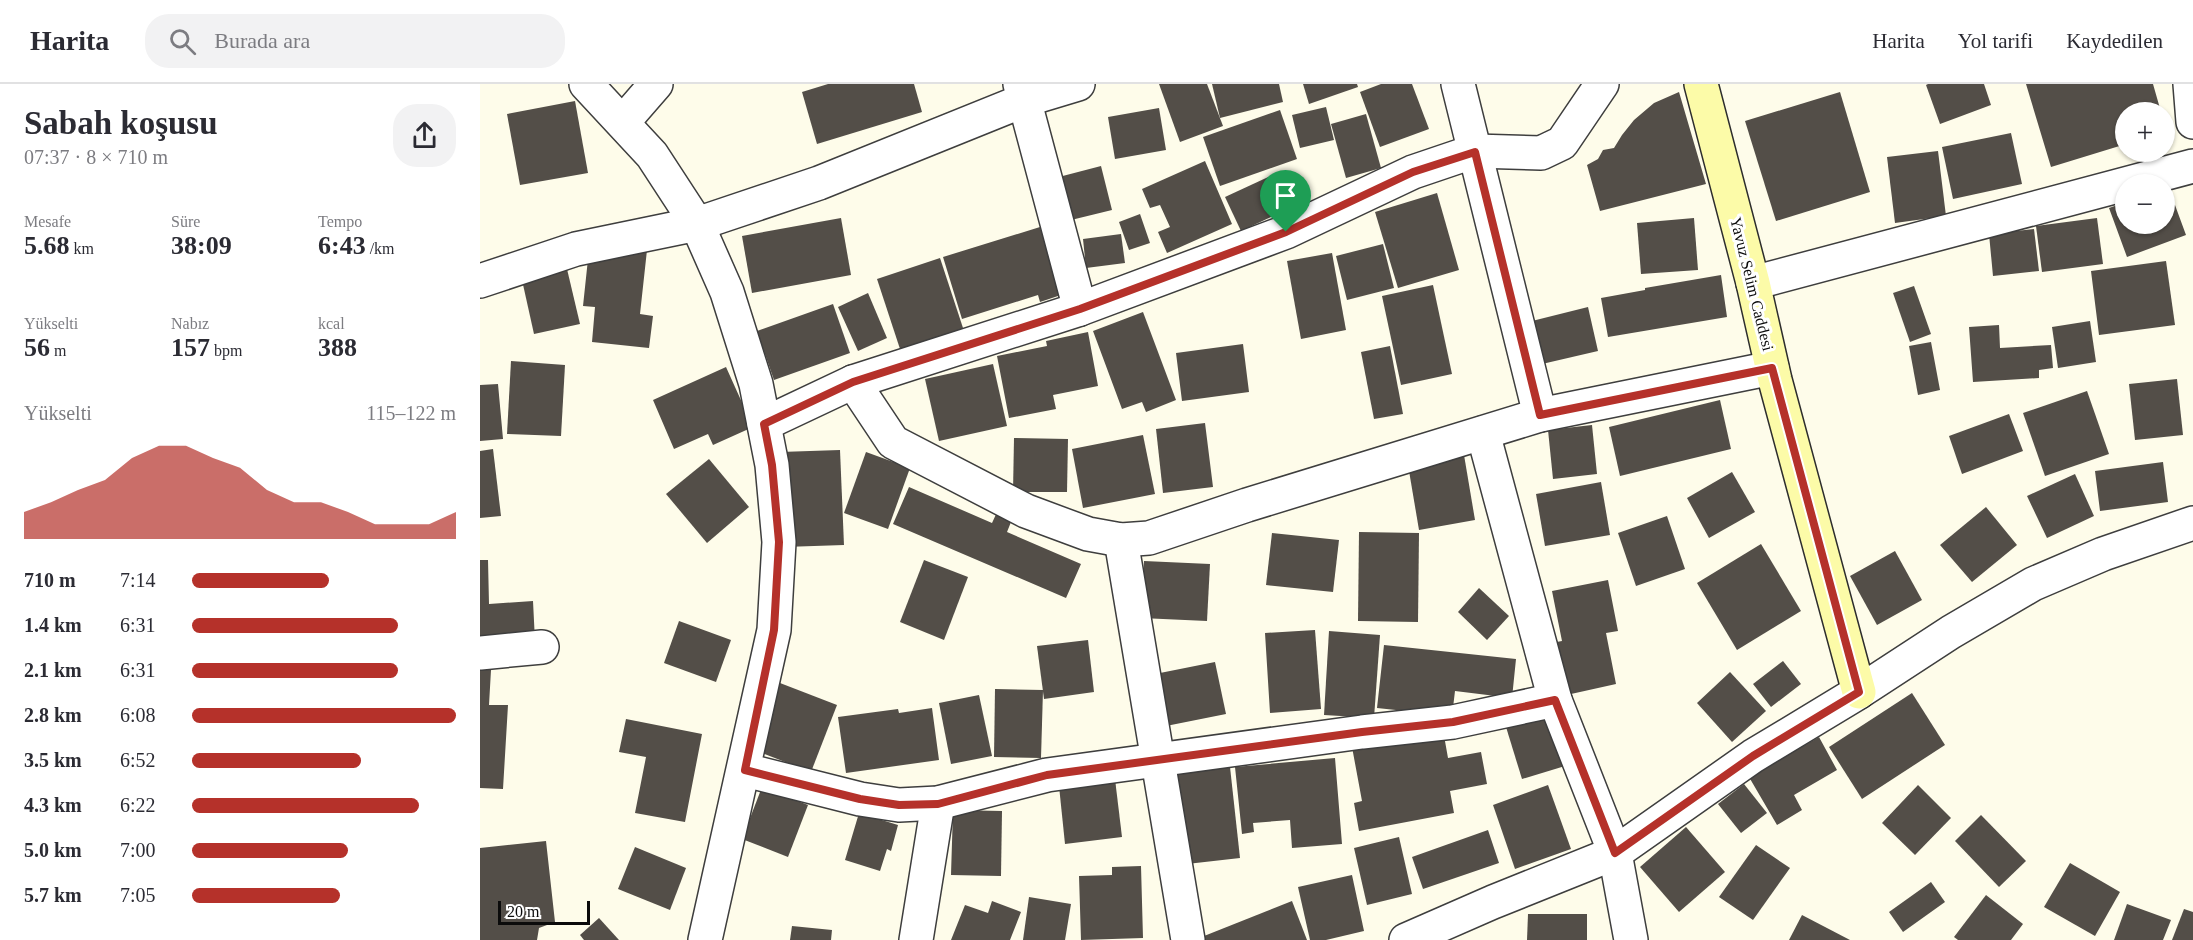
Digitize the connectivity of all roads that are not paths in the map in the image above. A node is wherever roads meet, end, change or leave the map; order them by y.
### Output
1 (586, 84) edge
2 (656, 84) edge
3 (1078, 84) edge
4 (1458, 84) edge
5 (1602, 84) edge
6 (1701, 84) edge
7 (2191, 85) edge
8 (1022, 92) edge
9 (623, 122) junction
10 (2193, 122) edge
11 (1475, 152) junction
12 (2193, 166) edge
13 (697, 224) junction
14 (480, 281) edge
15 (1753, 284) junction
16 (1080, 309) junction
17 (1772, 368) junction
18 (853, 382) junction
19 (1540, 415) junction
20 (764, 424) junction
21 (1483, 433) junction
22 (2193, 523) edge
23 (1121, 540) junction
24 (542, 648) dead end
25 (480, 653) edge
26 (1859, 692) junction
27 (1555, 700) junction
28 (1158, 760) junction
29 (745, 770) junction
30 (938, 804) junction
31 (1615, 853) junction
32 (705, 940) edge
33 (915, 940) edge
34 (1188, 940) edge
35 (1406, 940) edge
36 (1631, 940) edge

1 - 9 street
2 - 9 street
3 - 8 street
4 - 11 street
5 - 11 street
6 - 15 street, Yavuz Selim Caddesi
7 - 10 street
8 - 13 street
8 - 16 street
9 - 13 street
11 - 16 street
11 - 19 street
12 - 15 street
13 - 14 street
13 - 20 street
15 - 17 street, Yavuz Selim Caddesi
16 - 18 street
17 - 19 street
17 - 26 street, Yavuz Selim Caddesi
18 - 20 street
18 - 23 street
19 - 21 street
20 - 29 street
21 - 23 street
21 - 27 street
22 - 26 street
23 - 28 street
24 - 25 street
26 - 31 street
27 - 28 street
27 - 31 street
28 - 30 street
28 - 34 street
29 - 30 street
29 - 32 street
30 - 33 street
31 - 35 street
31 - 36 street

